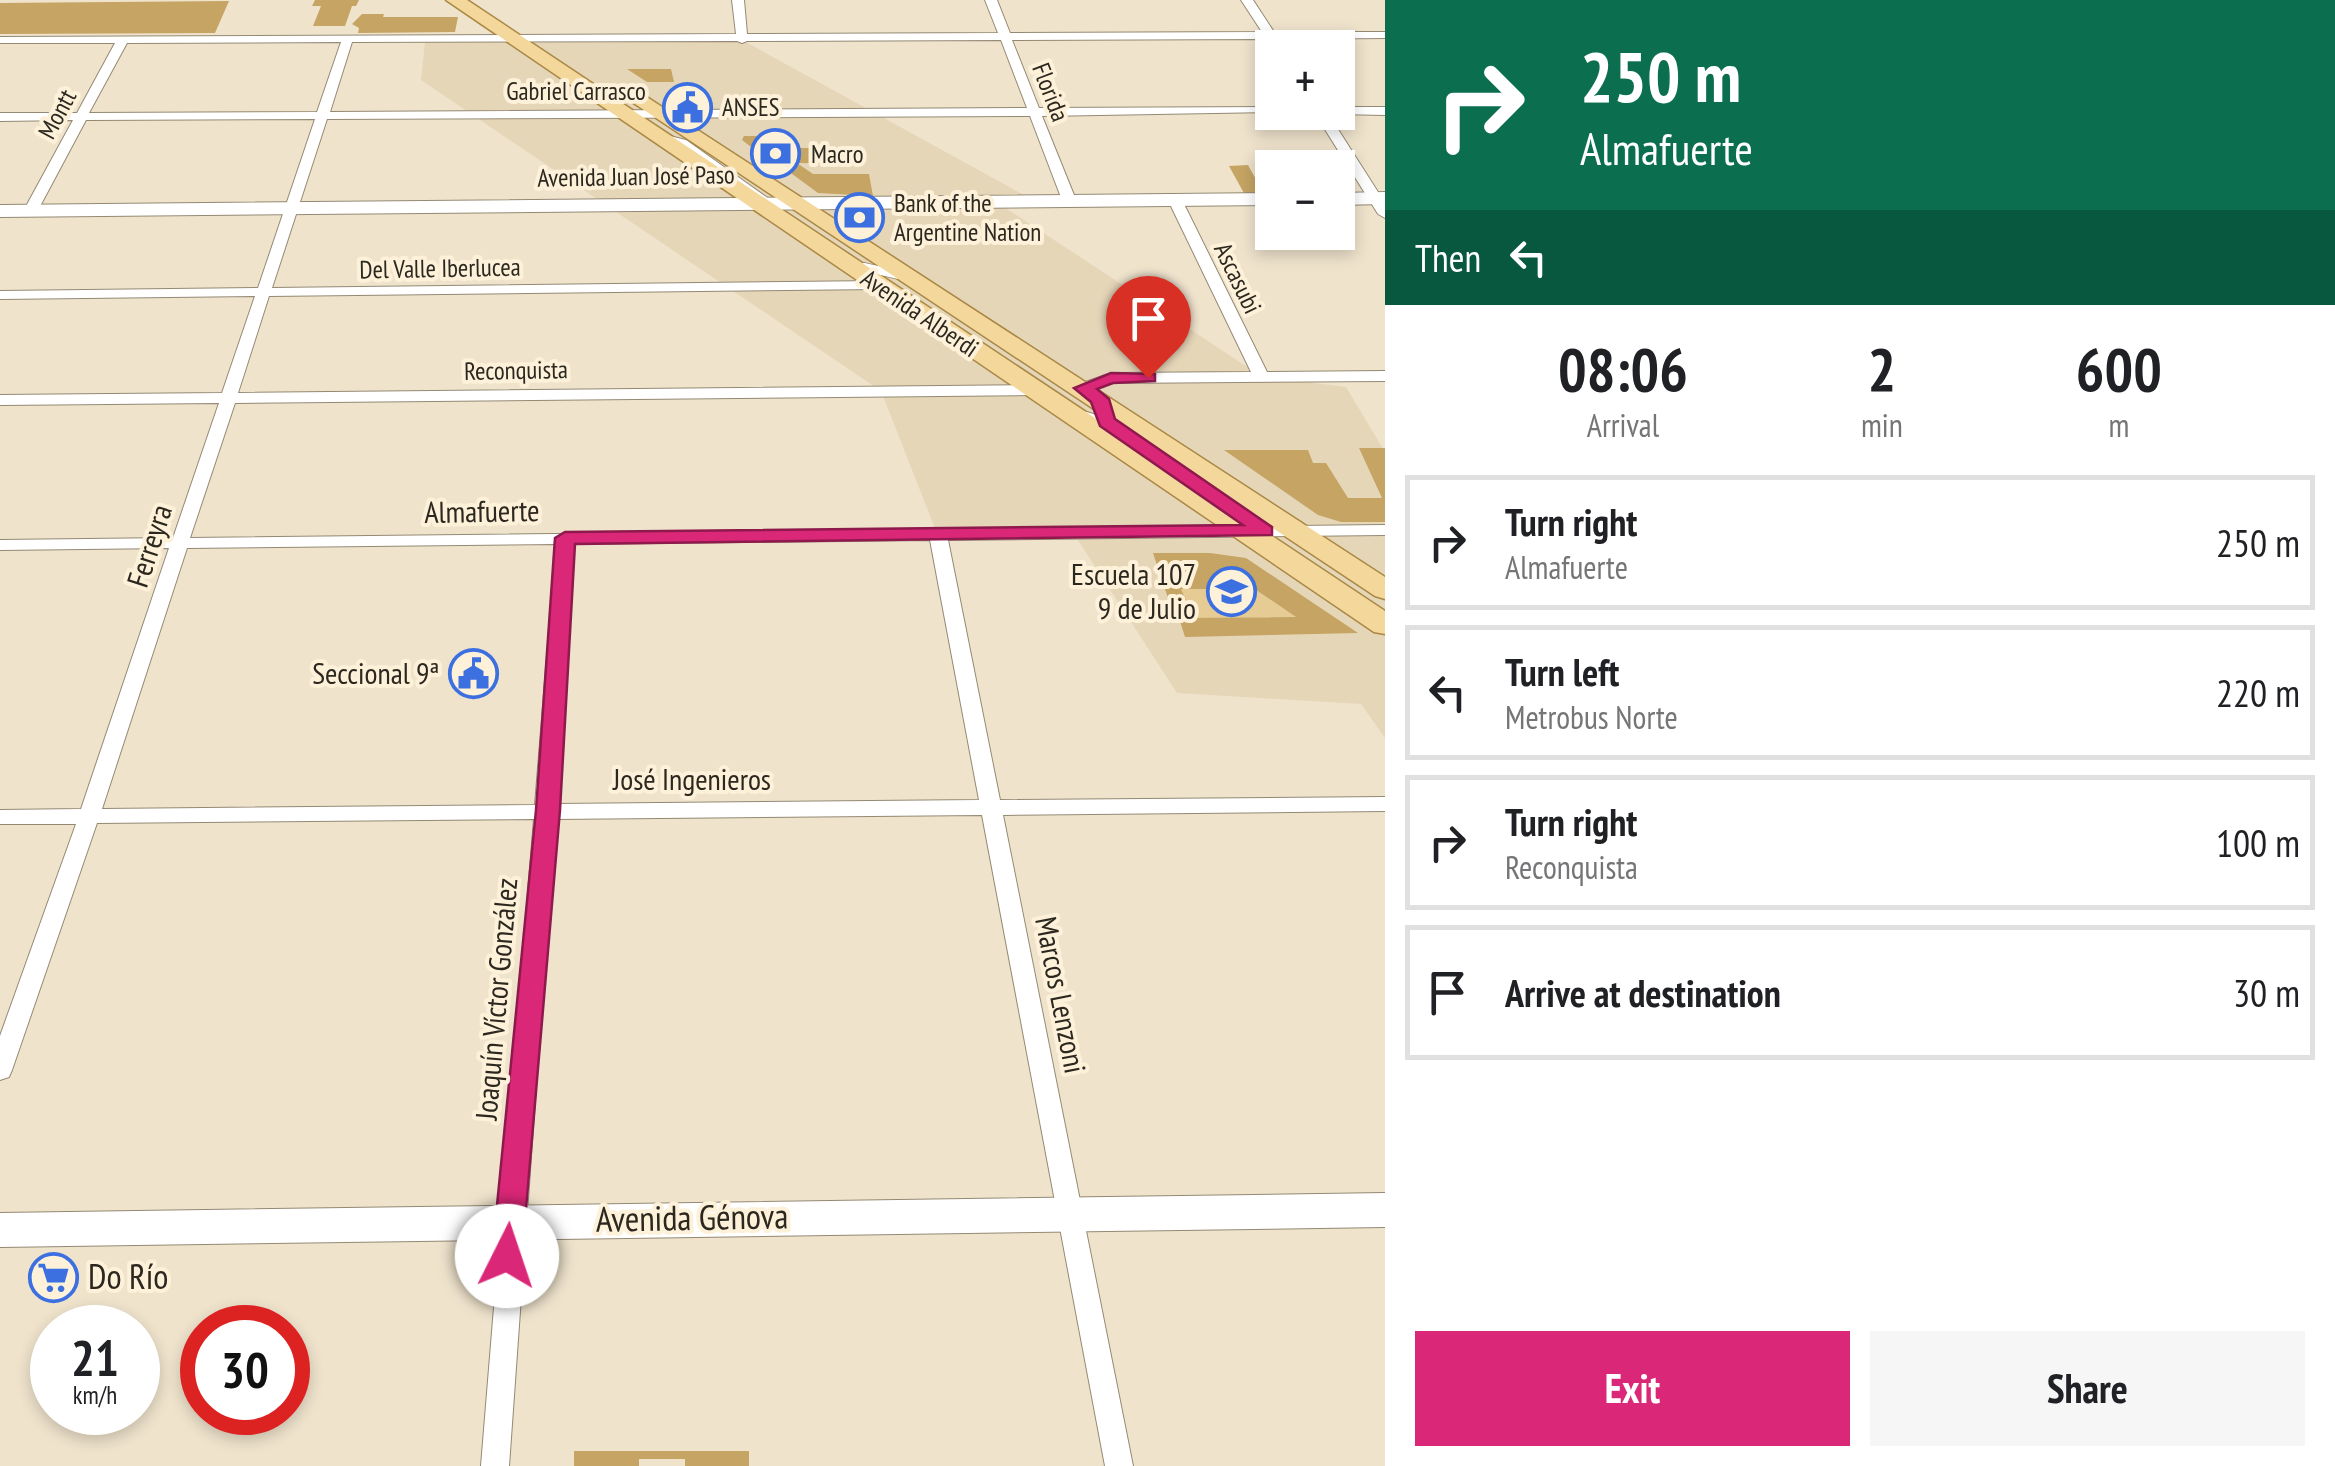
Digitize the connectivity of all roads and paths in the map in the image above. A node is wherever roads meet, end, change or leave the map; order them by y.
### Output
1 (455, 0) edge
2 (485, 0) edge
3 (738, 0) edge
4 (992, 0) edge
5 (1247, 0) edge
6 (1266, 30) edge
7 (1385, 35) edge
8 (509, 37) junction
9 (1355, 37) edge
10 (348, 38) junction
11 (1006, 38) junction
12 (0, 40) edge
13 (123, 40) junction
14 (742, 40) junction
15 (548, 41) junction
16 (1255, 42) edge
17 (1355, 111) edge
18 (1385, 111) edge
19 (622, 112) junction
20 (1255, 112) edge
21 (662, 113) junction
22 (1035, 113) junction
23 (322, 115) junction
24 (82, 117) junction
25 (0, 118) edge
26 (1332, 130) edge
27 (658, 136) junction
28 (687, 136) junction
29 (1255, 199) edge
30 (1069, 200) junction
31 (1175, 200) junction
32 (1355, 201) edge
33 (761, 202) junction
34 (797, 202) junction
35 (1382, 203) edge
36 (291, 208) junction
37 (32, 210) junction
38 (0, 211) edge
39 (873, 276) junction
40 (914, 279) junction
41 (263, 292) junction
42 (0, 295) edge
43 (1261, 376) junction
44 (1385, 376) edge
45 (1032, 390) junction
46 (228, 398) junction
47 (0, 400) edge
48 (1096, 403) junction
49 (1063, 408) junction
50 (1385, 530) edge
51 (1255, 531) junction
52 (1296, 531) junction
53 (938, 536) junction
54 (565, 538) junction
55 (180, 544) junction
56 (0, 545) edge
57 (1385, 590) edge
58 (1385, 614) edge
59 (1385, 625) edge
60 (1385, 804) edge
61 (992, 809) junction
62 (548, 810) junction
63 (89, 816) junction
64 (0, 817) edge
65 (0, 1070) edge
66 (1385, 1210) edge
67 (1068, 1213) junction
68 (509, 1221) junction
69 (0, 1230) edge
70 (495, 1466) edge
71 (1118, 1466) edge

1 - 8 main road, Avenida Alberdi
2 - 15 main road, Avenida Alberdi
3 - 14 street
4 - 11 street, Florida
5 - 6 street
7 - 9 street
8 - 10 street
8 - 15 street
8 - 19 main road, Avenida Alberdi
10 - 13 street
10 - 23 street, Ferreyra
11 - 14 street
11 - 16 street
11 - 22 street, Florida
12 - 13 street
13 - 24 street, Montt
14 - 15 street
15 - 21 main road, Avenida Alberdi
17 - 18 street
19 - 21 street, Gabriel Carrasco
19 - 23 street, Gabriel Carrasco
19 - 27 main road, Avenida Alberdi
20 - 22 street, Gabriel Carrasco
21 - 22 street, Gabriel Carrasco
21 - 28 main road, Avenida Alberdi
22 - 30 street, Florida
23 - 24 street, Gabriel Carrasco
23 - 36 street, Ferreyra
24 - 25 street, Gabriel Carrasco
24 - 37 street, Montt
26 - 35 street
27 - 28 lane
27 - 33 main road, Avenida Alberdi
28 - 33 lane
28 - 34 main road, Avenida Alberdi
29 - 31 street, Avenida Juan José Paso
30 - 31 street, Avenida Juan José Paso
30 - 34 street, Avenida Juan José Paso
31 - 43 street, Ascasubi
32 - 35 street
33 - 34 street, Avenida Juan José Paso
33 - 36 street, Avenida Juan José Paso
33 - 39 main road, Avenida Alberdi
34 - 40 main road, Avenida Alberdi
36 - 37 street, Avenida Juan José Paso
36 - 41 street, Ferreyra
37 - 38 street, Avenida Juan José Paso
39 - 40 lane
39 - 41 street, Del Valle Iberlucea
39 - 45 main road, Avenida Alberdi
40 - 48 main road, Avenida Alberdi
41 - 42 street, Del Valle Iberlucea
41 - 46 street, Ferreyra
43 - 44 street
43 - 48 street
45 - 46 street, Reconquista
45 - 49 main road, Avenida Alberdi
46 - 47 street, Reconquista
46 - 55 street, Ferreyra
48 - 49 lane
48 - 51 lane
48 - 52 main road, Avenida Alberdi
49 - 51 main road, Avenida Alberdi
50 - 52 street, Almafuerte
51 - 52 street, Almafuerte
51 - 53 street, Almafuerte
51 - 58 lane
51 - 59 main road, Avenida Alberdi
52 - 57 main road, Avenida Alberdi
53 - 54 street, Almafuerte
53 - 61 street, Marcos Lenzoni
54 - 55 street, Almafuerte
54 - 62 street, Joaquín Víctor González
55 - 56 street, Almafuerte
55 - 63 street, Ferreyra
60 - 61 street, José Ingenieros
61 - 62 street, José Ingenieros
61 - 67 street, Marcos Lenzoni
62 - 63 street, José Ingenieros
62 - 68 street, Joaquín Víctor González
63 - 64 street, José Ingenieros
63 - 65 street, Ferreyra
66 - 67 street, Avenida Génova
67 - 68 street, Avenida Génova
67 - 71 street, Marcos Lenzoni
68 - 69 street, Avenida Génova
68 - 70 street, Joaquín Víctor González

